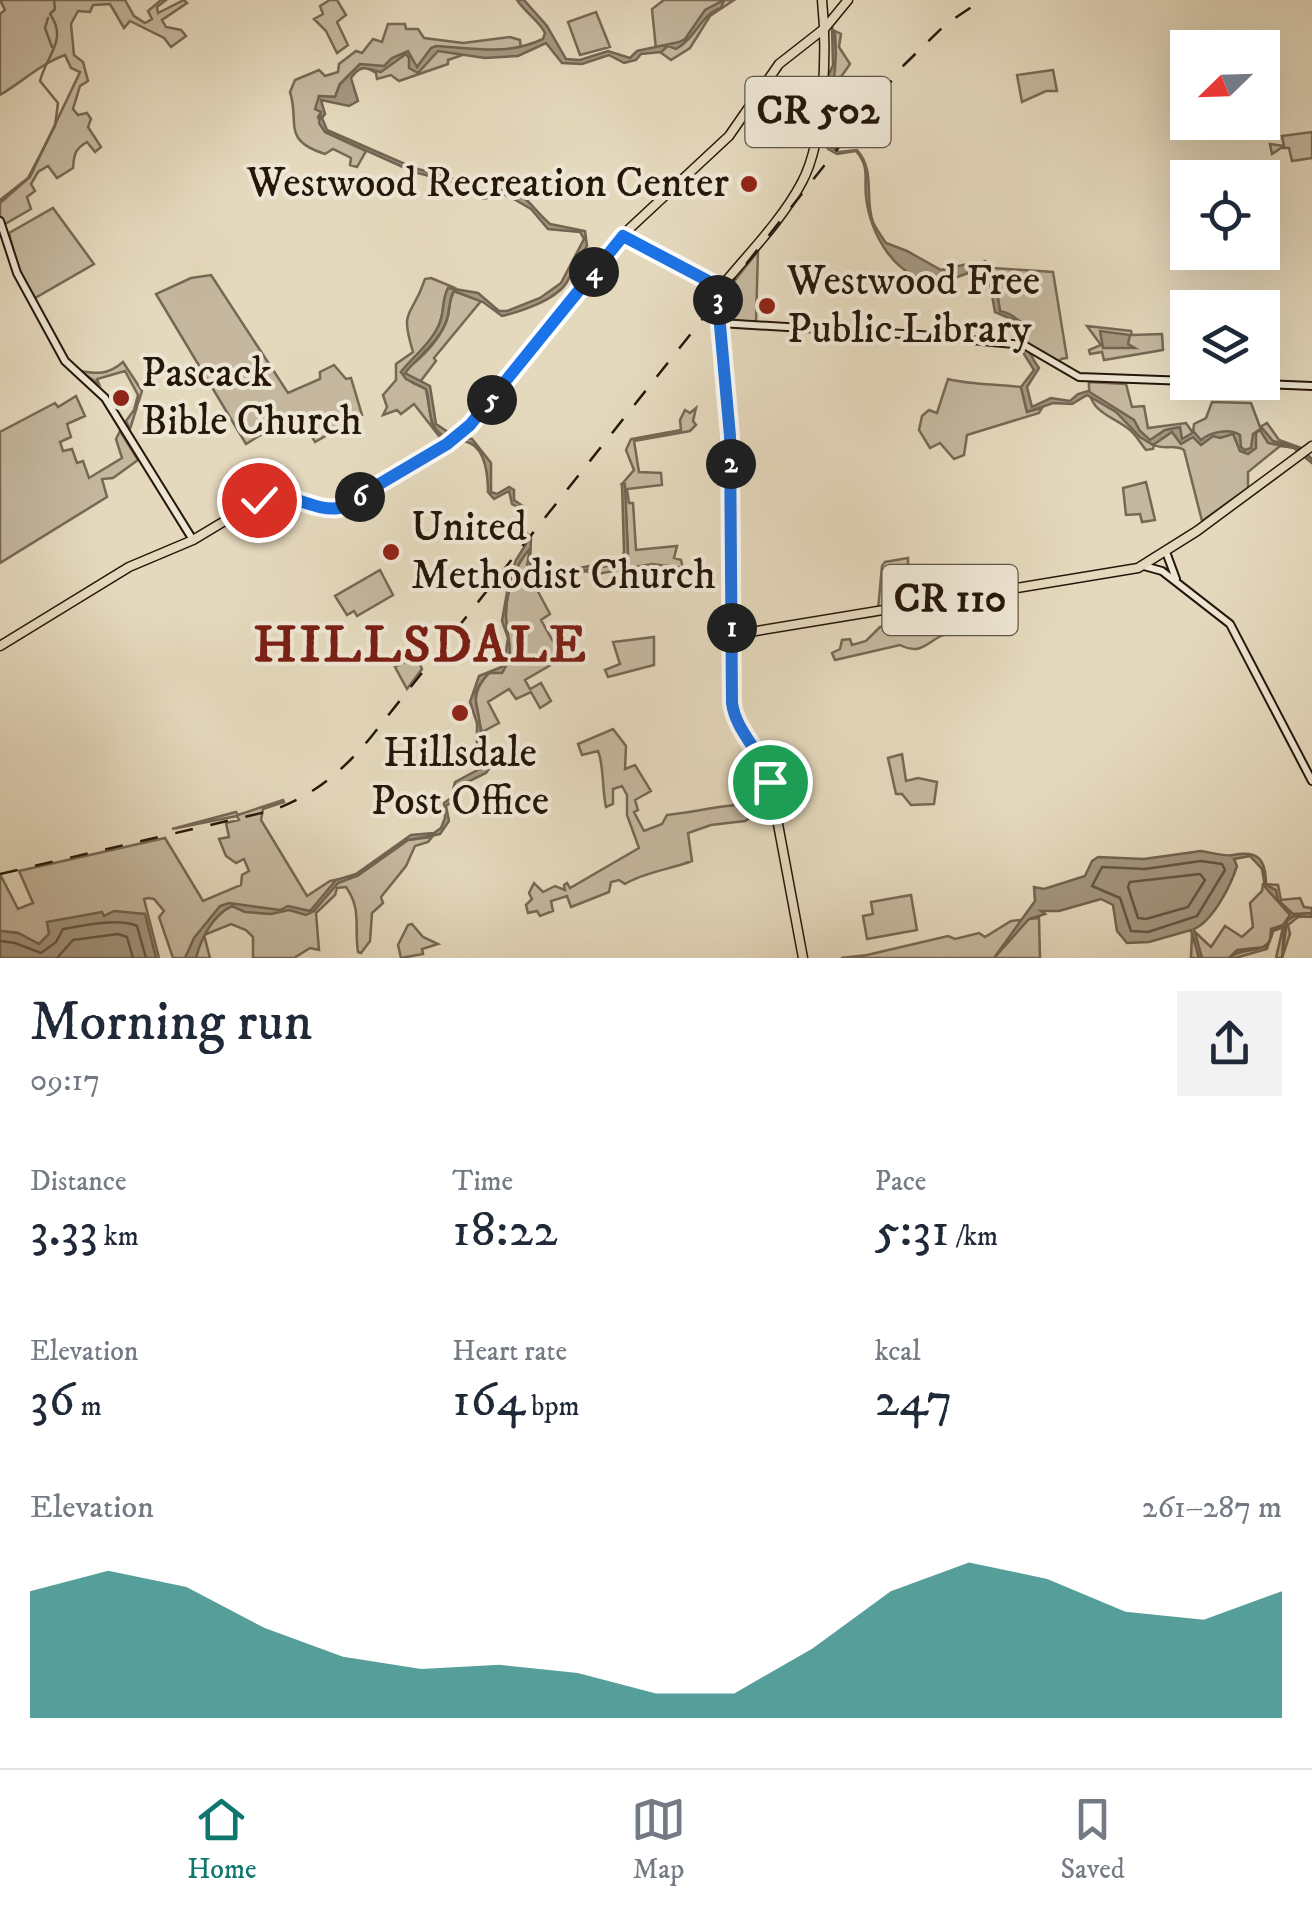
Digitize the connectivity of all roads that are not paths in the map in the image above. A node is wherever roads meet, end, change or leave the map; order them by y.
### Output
1 (822, 0) edge
2 (848, 0) edge
3 (824, 16) junction
4 (836, 16) junction
5 (825, 28) junction
6 (814, 38) junction
7 (825, 44) junction
8 (0, 222) edge
9 (753, 231) dead end
10 (766, 232) junction
11 (623, 236) junction
12 (717, 292) junction
13 (707, 306) dead end
14 (719, 310) junction
15 (720, 323) junction
16 (1170, 381) edge
17 (1280, 385) edge
18 (1312, 386) edge
19 (1309, 448) edge
20 (192, 540) junction
21 (1166, 552) junction
22 (1145, 566) junction
23 (1180, 584) junction
24 (732, 635) junction
25 (0, 646) edge
26 (1312, 781) edge
27 (804, 958) edge

1 - 3 main road, CR 502
2 - 4 main road
3 - 4 main road
3 - 5 main road, CR 502
4 - 5 main road
5 - 6 main road
5 - 7 main road, CR 502
6 - 7 main road
6 - 11 main road
7 - 10 main road, CR 502
8 - 20 main road
9 - 10 main road
10 - 12 main road, CR 502
11 - 12 main road
11 - 20 main road
12 - 14 main road
13 - 14 main road
14 - 15 main road
15 - 16 main road
15 - 24 main road
17 - 18 main road
19 - 21 main road
20 - 25 main road
21 - 22 main road
21 - 23 main road
22 - 23 main road
22 - 24 main road, CR 110
23 - 26 main road
24 - 27 main road

